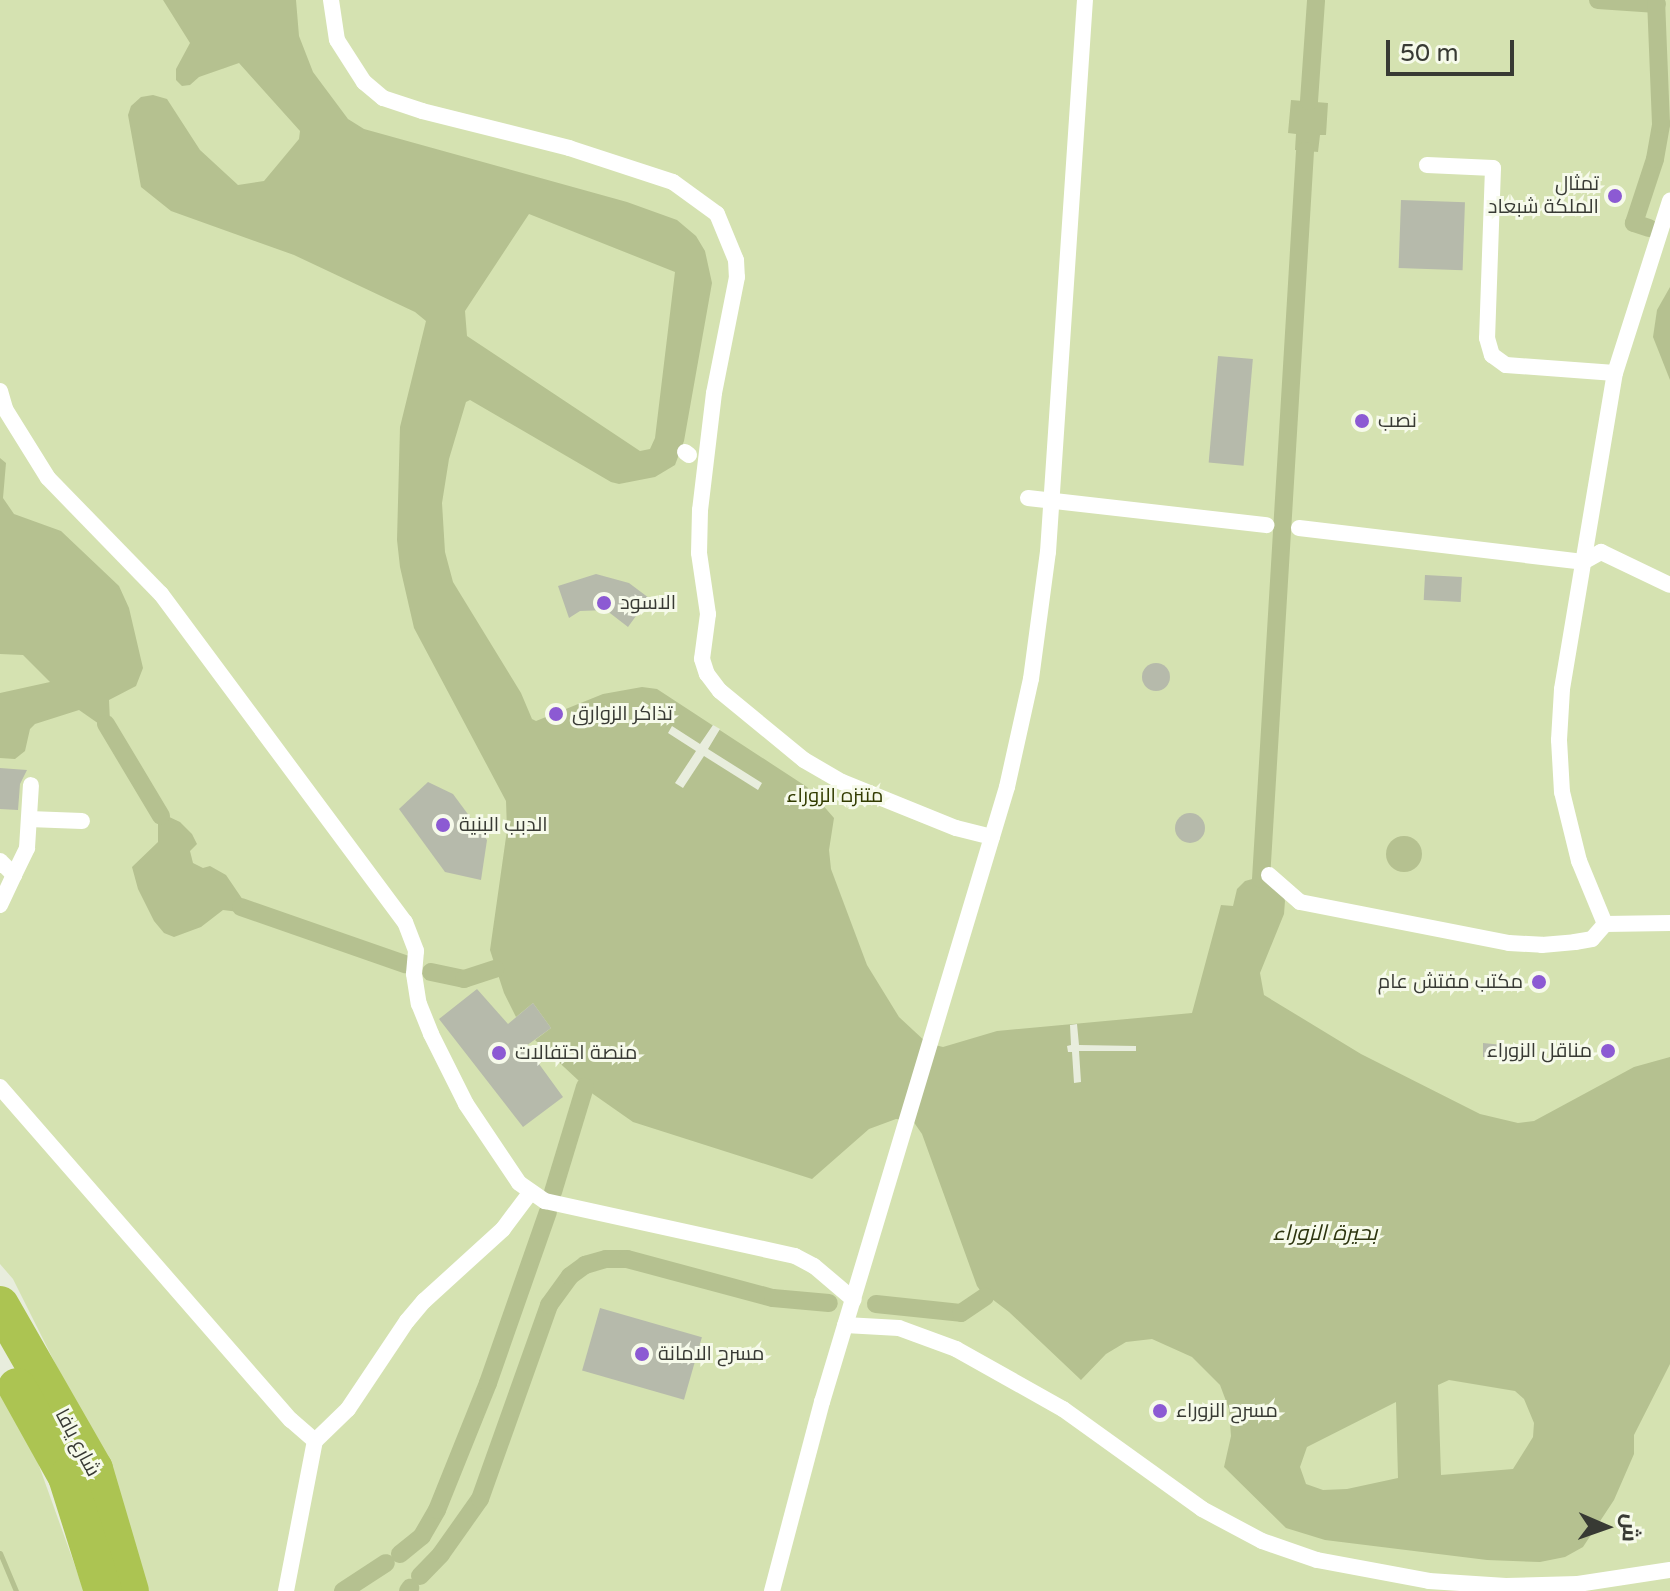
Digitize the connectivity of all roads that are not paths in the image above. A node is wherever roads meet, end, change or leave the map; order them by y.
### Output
1 (331, 0) edge
2 (1085, 0) edge
3 (1427, 165) dead end
4 (1670, 201) edge
5 (1615, 373) junction
6 (0, 391) edge
7 (1028, 498) dead end
8 (1050, 499) junction
9 (1266, 525) dead end
10 (1299, 528) dead end
11 (1583, 562) junction
12 (1670, 585) edge
13 (31, 785) dead end
14 (29, 819) junction
15 (82, 821) dead end
16 (992, 837) junction
17 (0, 861) edge
18 (14, 875) junction
19 (1269, 875) dead end
20 (0, 905) edge
21 (1670, 923) edge
22 (1605, 924) junction
23 (0, 1087) edge
24 (530, 1193) junction
25 (854, 1300) junction
26 (0, 1305) edge
27 (845, 1325) junction
28 (0, 1356) edge
29 (315, 1441) junction
30 (1670, 1570) edge
31 (103, 1591) edge
32 (130, 1591) edge
33 (286, 1591) edge
34 (772, 1591) edge

1 - 16 street
2 - 8 street
3 - 5 street
4 - 5 street
5 - 11 street
6 - 24 street
7 - 8 street
8 - 9 street
8 - 16 street
10 - 11 street
11 - 12 street
11 - 22 street
13 - 14 street
14 - 15 street
14 - 18 street
16 - 25 street
17 - 18 street
18 - 20 street
19 - 22 street
21 - 22 street
23 - 29 street
24 - 25 street
24 - 29 street
25 - 27 street
26 - 32 highway, شارع يافا
27 - 30 street
27 - 34 street
28 - 31 highway, شارع يافا
29 - 33 street

